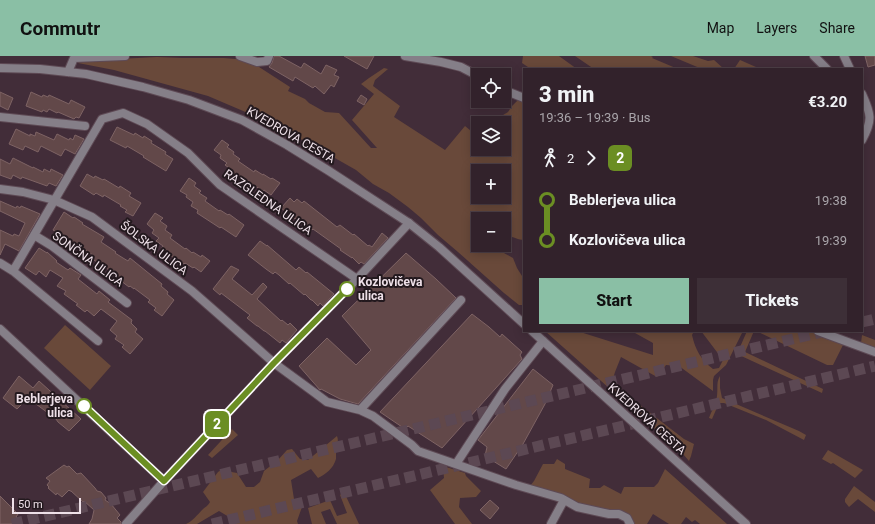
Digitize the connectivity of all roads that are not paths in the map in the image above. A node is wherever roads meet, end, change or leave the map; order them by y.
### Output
1 (125, 56) edge
2 (240, 56) edge
3 (269, 56) edge
4 (405, 56) edge
5 (814, 56) edge
6 (844, 56) edge
7 (0, 68) edge
8 (827, 68) edge
9 (850, 68) edge
10 (68, 72) junction
11 (471, 72) edge
12 (511, 93) edge
13 (863, 96) edge
14 (523, 98) edge
15 (868, 106) edge
16 (0, 117) edge
17 (85, 126) dead end
18 (863, 138) edge
19 (0, 189) edge
20 (54, 200) junction
21 (409, 223) junction
22 (34, 235) junction
23 (0, 263) edge
24 (13, 271) junction
25 (357, 279) junction
26 (462, 300) dead end
27 (127, 303) dead end
28 (523, 323) edge
29 (0, 329) edge
30 (533, 332) edge
31 (821, 332) edge
32 (98, 341) dead end
33 (543, 341) junction
34 (875, 352) edge
35 (274, 363) junction
36 (360, 410) junction
37 (456, 464) junction
38 (164, 481) junction
39 (564, 500) junction
40 (126, 524) edge
41 (551, 524) edge
42 (630, 524) edge
43 (746, 524) edge

1 - 10 street
2 - 3 street
4 - 11 street
5 - 8 street
6 - 9 street
7 - 10 street, KVEDROVA CESTA
10 - 21 street, KVEDROVA CESTA
12 - 14 street
13 - 15 street
15 - 18 street
16 - 17 street
19 - 20 street, ŠOLSKA ULICA
20 - 22 street, RAZGLEDNA ULICA
20 - 25 street, RAZGLEDNA ULICA
20 - 35 street, ŠOLSKA ULICA
21 - 25 street
21 - 28 street, KVEDROVA CESTA
22 - 24 street, RAZGLEDNA ULICA
22 - 27 street, SONČNA ULICA
23 - 24 street
24 - 32 street
25 - 35 street
26 - 36 street
29 - 38 street
30 - 33 street, KVEDROVA CESTA
31 - 34 street
33 - 37 street
33 - 43 street, KVEDROVA CESTA
35 - 36 street, ŠOLSKA ULICA
35 - 38 street
36 - 37 street, ŠOLSKA ULICA
37 - 39 street, ŠOLSKA ULICA
38 - 40 street
39 - 41 street
39 - 42 street, ŠOLSKA ULICA

